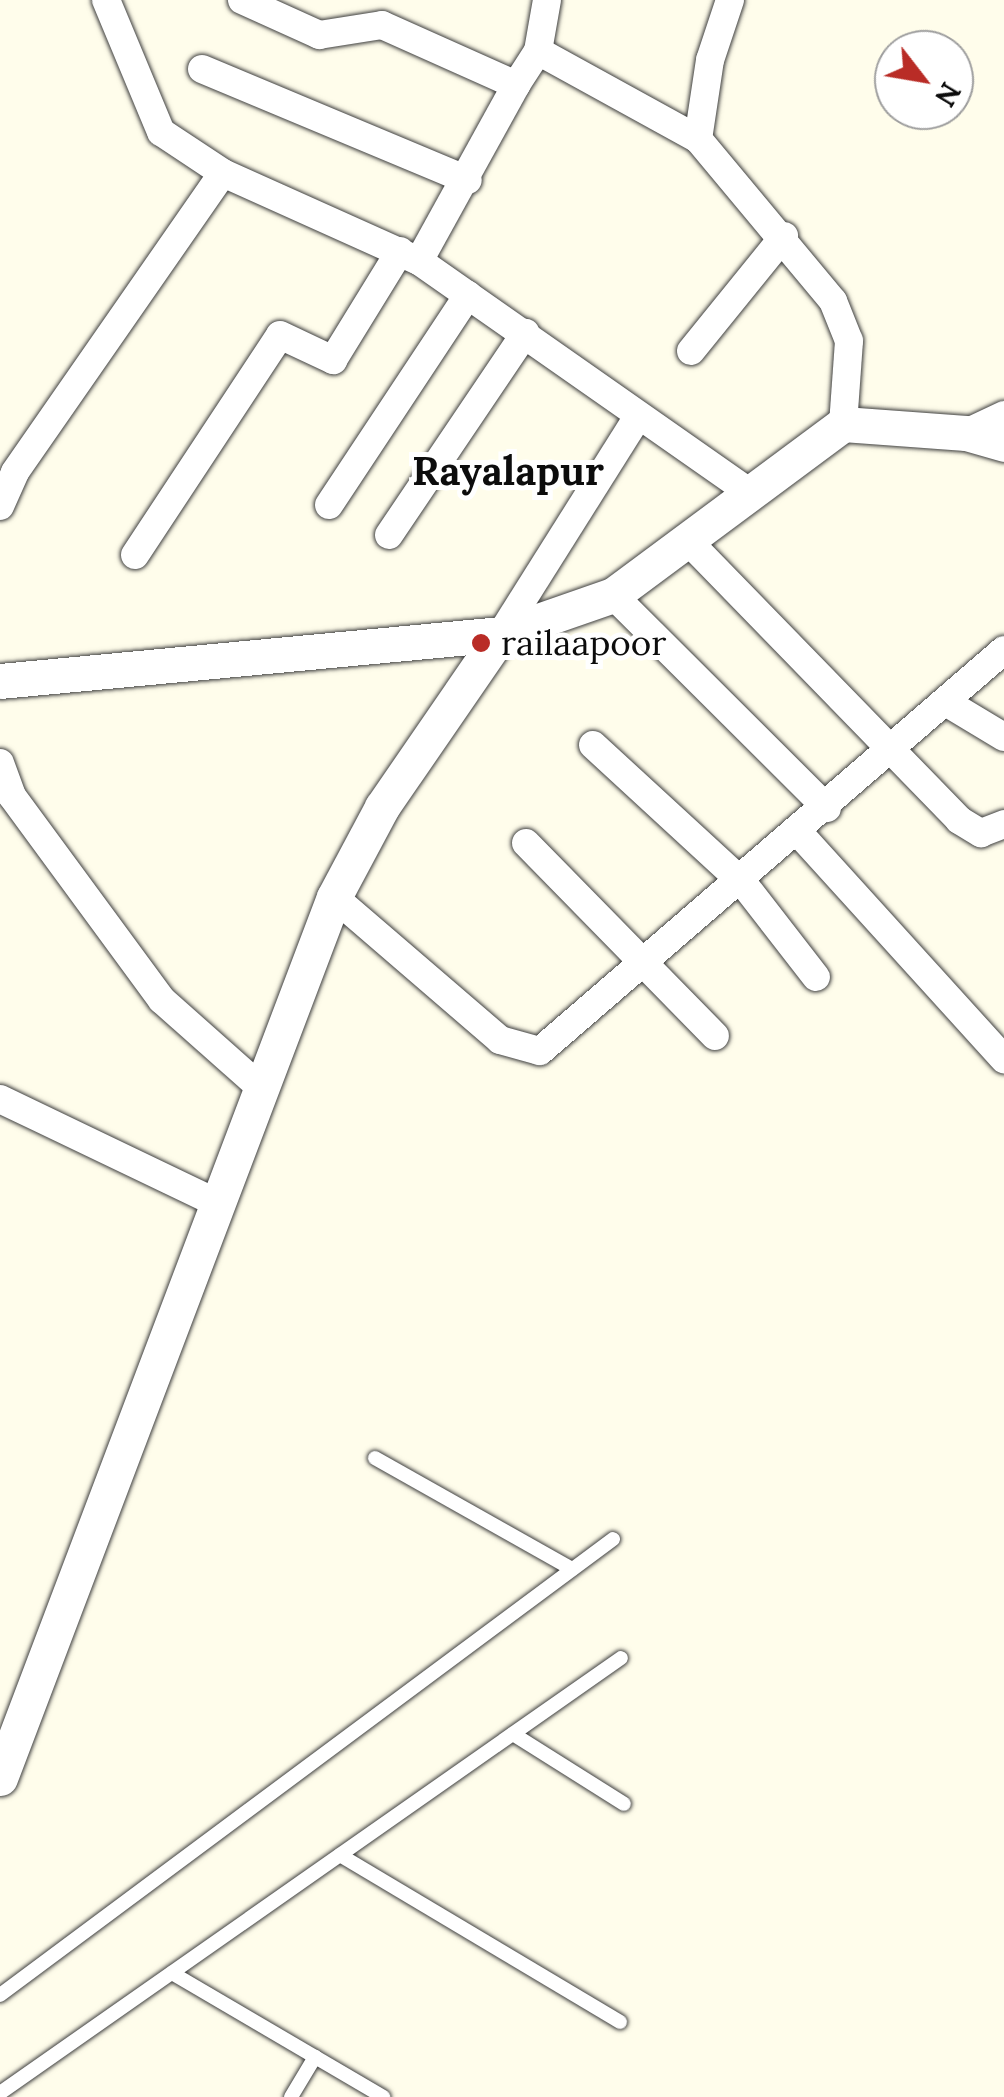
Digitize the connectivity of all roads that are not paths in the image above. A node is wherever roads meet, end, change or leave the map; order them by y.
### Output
1 (106, 0) edge
2 (242, 0) edge
3 (547, 0) edge
4 (723, 3) edge
5 (365, 13) edge
6 (538, 51) junction
7 (202, 69) dead end
8 (516, 85) junction
9 (698, 139) junction
10 (223, 172) junction
11 (468, 180) junction
12 (784, 236) junction
13 (409, 256) junction
14 (468, 295) junction
15 (525, 333) junction
16 (691, 351) dead end
17 (1004, 415) edge
18 (637, 418) junction
19 (843, 424) junction
20 (966, 434) junction
21 (1004, 444) edge
22 (752, 494) junction
23 (329, 504) dead end
24 (0, 506) edge
25 (389, 535) dead end
26 (691, 544) junction
27 (135, 555) dead end
28 (614, 596) junction
29 (501, 634) junction
30 (1004, 650) edge
31 (0, 681) edge
32 (948, 704) junction
33 (1004, 737) edge
34 (593, 745) dead end
35 (893, 750) junction
36 (0, 763) edge
37 (827, 808) junction
38 (1004, 824) edge
39 (798, 832) junction
40 (526, 844) dead end
41 (743, 883) junction
42 (334, 897) junction
43 (648, 962) junction
44 (816, 976) dead end
45 (714, 1036) dead end
46 (1004, 1060) edge
47 (258, 1086) junction
48 (0, 1099) edge
49 (215, 1202) junction
50 (375, 1458) dead end
51 (614, 1539) dead end
52 (572, 1569) junction
53 (620, 1658) dead end
54 (512, 1734) junction
55 (0, 1778) edge
56 (624, 1804) dead end
57 (340, 1855) junction
58 (172, 1973) junction
59 (0, 1995) edge
60 (620, 2022) dead end
61 (315, 2057) junction
62 (0, 2094) edge
63 (291, 2097) edge
64 (383, 2097) edge

1 - 10 street
2 - 5 street
3 - 6 street
4 - 9 street
5 - 8 street
6 - 8 street
6 - 9 street
7 - 11 street
8 - 11 street
9 - 12 street
10 - 13 street
10 - 24 street
11 - 13 street
12 - 16 street
12 - 19 street
13 - 14 street
13 - 27 street
14 - 15 street
14 - 23 street
15 - 18 street
15 - 25 street
17 - 20 street
18 - 22 street
18 - 29 street
19 - 20 street
19 - 22 street
20 - 21 street
22 - 26 street
26 - 28 street
26 - 35 street
28 - 29 street
28 - 37 street
29 - 31 street
29 - 42 street
30 - 32 street
32 - 33 street
32 - 35 street
34 - 41 street
35 - 37 street
35 - 38 street
36 - 47 street
37 - 39 street
39 - 41 street
39 - 46 street
40 - 43 street
41 - 43 street
41 - 44 street
42 - 43 street
42 - 47 street
43 - 45 street
47 - 49 street
48 - 49 street
49 - 55 street
50 - 52 lane
51 - 52 lane
52 - 59 lane
53 - 54 lane
54 - 56 lane
54 - 57 lane
57 - 58 lane
57 - 60 lane
58 - 61 lane
58 - 62 lane
61 - 63 lane
61 - 64 lane

